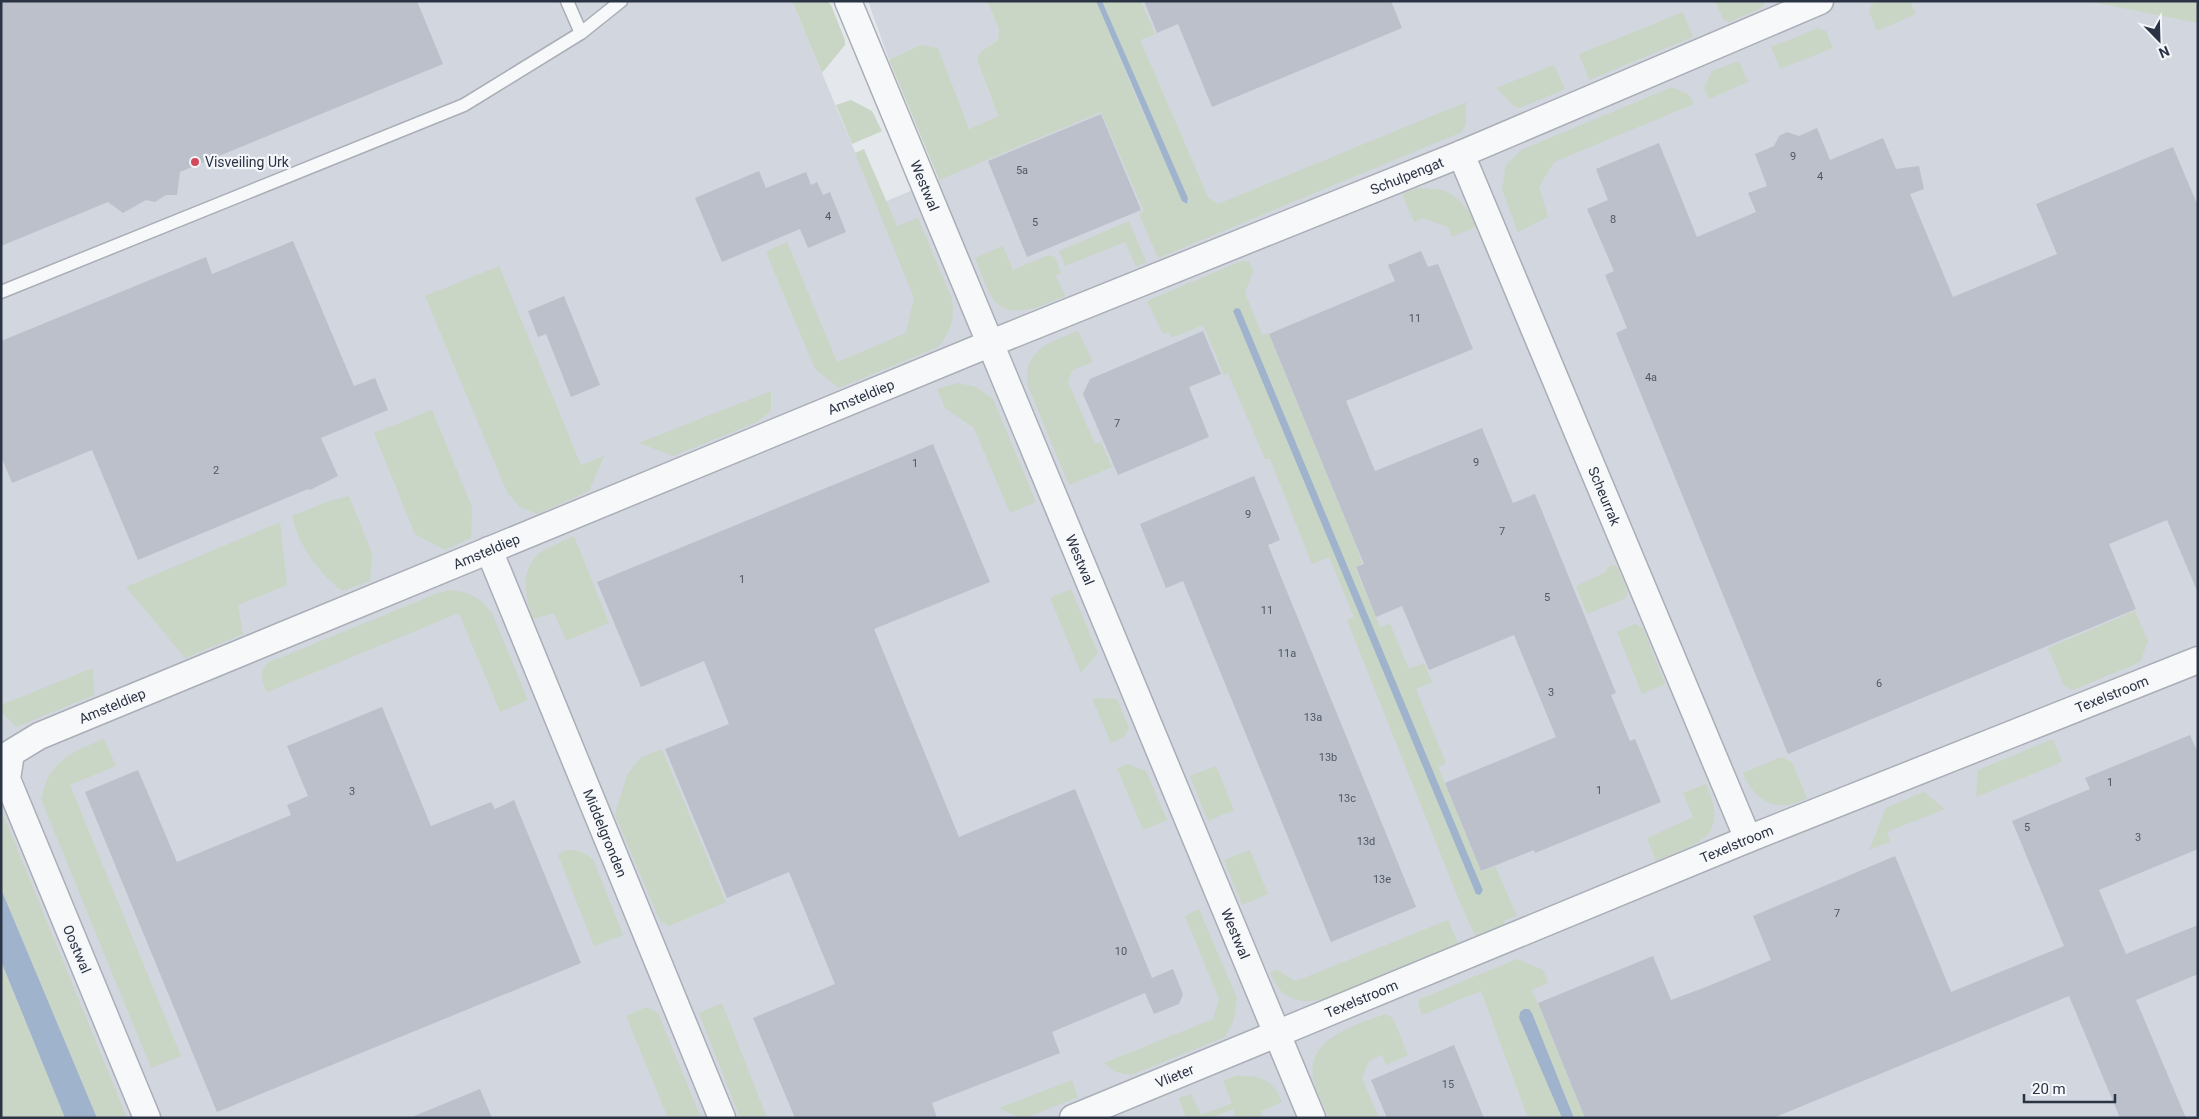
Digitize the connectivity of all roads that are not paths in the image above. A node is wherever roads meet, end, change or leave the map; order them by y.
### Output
1 (567, 1) edge
2 (621, 1) edge
3 (848, 1) edge
4 (1820, 1) edge
5 (581, 33) junction
6 (1461, 154) junction
7 (1, 292) edge
8 (989, 344) junction
9 (489, 550) junction
10 (2198, 660) edge
11 (7, 779) joint
12 (1748, 839) junction
13 (1277, 1032) junction
14 (147, 1118) edge
15 (722, 1118) edge
16 (1073, 1118) edge
17 (1312, 1118) edge

1 - 5 lane
2 - 5 lane
3 - 8 street, Westwal
4 - 6 street, Schulpengat
5 - 7 lane
6 - 8 street, Schulpengat
6 - 12 street, Scheurrak
8 - 9 street, Amsteldiep
8 - 13 street, Westwal
9 - 11 street, Amsteldiep
9 - 15 street, Middelgronden
10 - 12 street, Texelstroom
11 - 14 street, Oostwal
12 - 13 street, Texelstroom
13 - 16 street, Vlieter
13 - 17 street, Westwal

